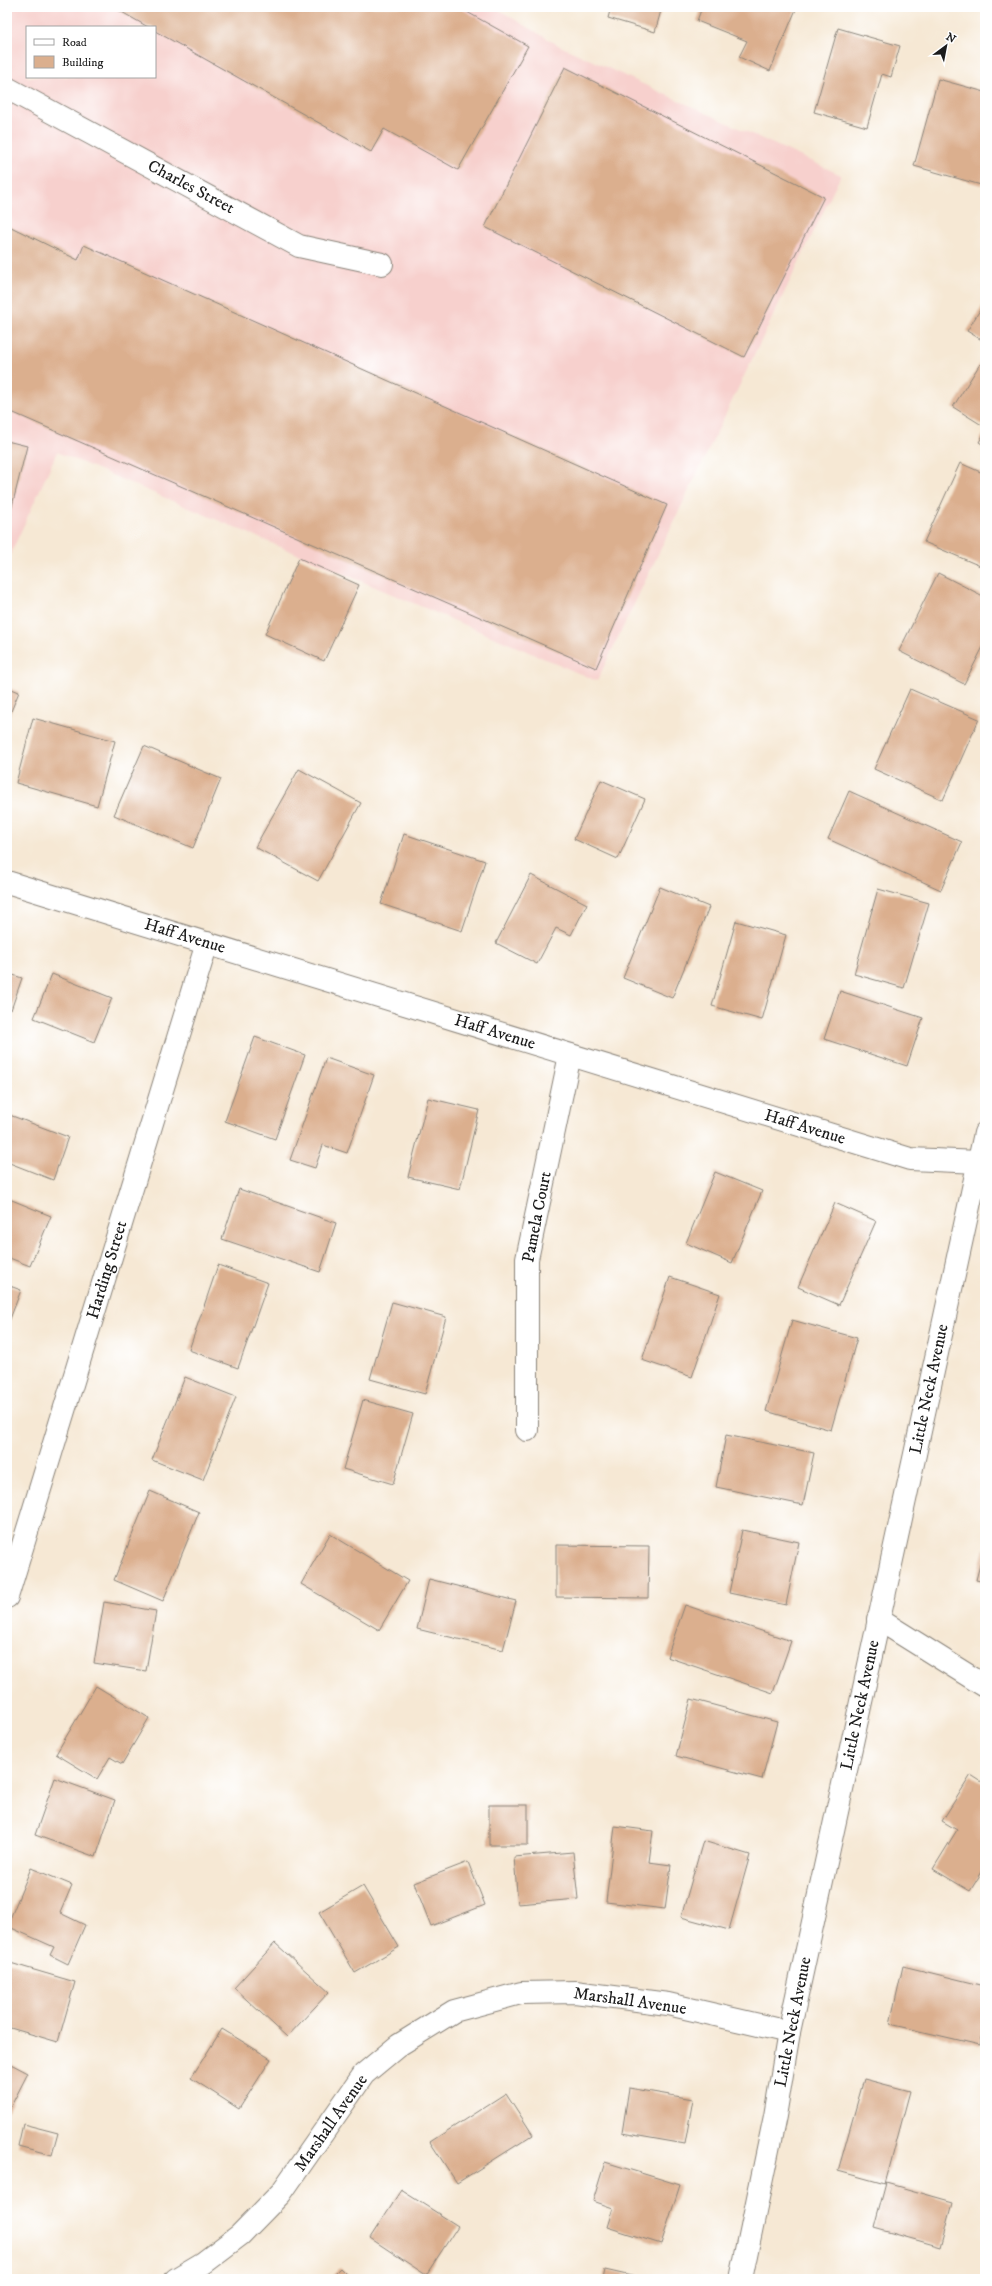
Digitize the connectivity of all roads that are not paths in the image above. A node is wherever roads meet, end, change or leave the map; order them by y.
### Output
1 (7, 88) edge
2 (382, 264) dead end
3 (7, 882) edge
4 (207, 942) junction
5 (570, 1055) junction
6 (985, 1132) edge
7 (982, 1164) edge
8 (527, 1430) dead end
9 (7, 1597) edge
10 (878, 1619) junction
11 (985, 1686) edge
12 (789, 2032) junction
13 (176, 2279) edge
14 (741, 2279) edge

1 - 2 street, Charles Street
3 - 4 street, Haff Avenue
4 - 5 street, Haff Avenue
4 - 9 street, Harding Street
5 - 7 street, Haff Avenue
5 - 8 street, Pamela Court
6 - 7 street, Little Neck Avenue
7 - 10 street, Little Neck Avenue
10 - 11 street
10 - 12 street, Little Neck Avenue
12 - 13 street, Marshall Avenue
12 - 14 street, Little Neck Avenue

